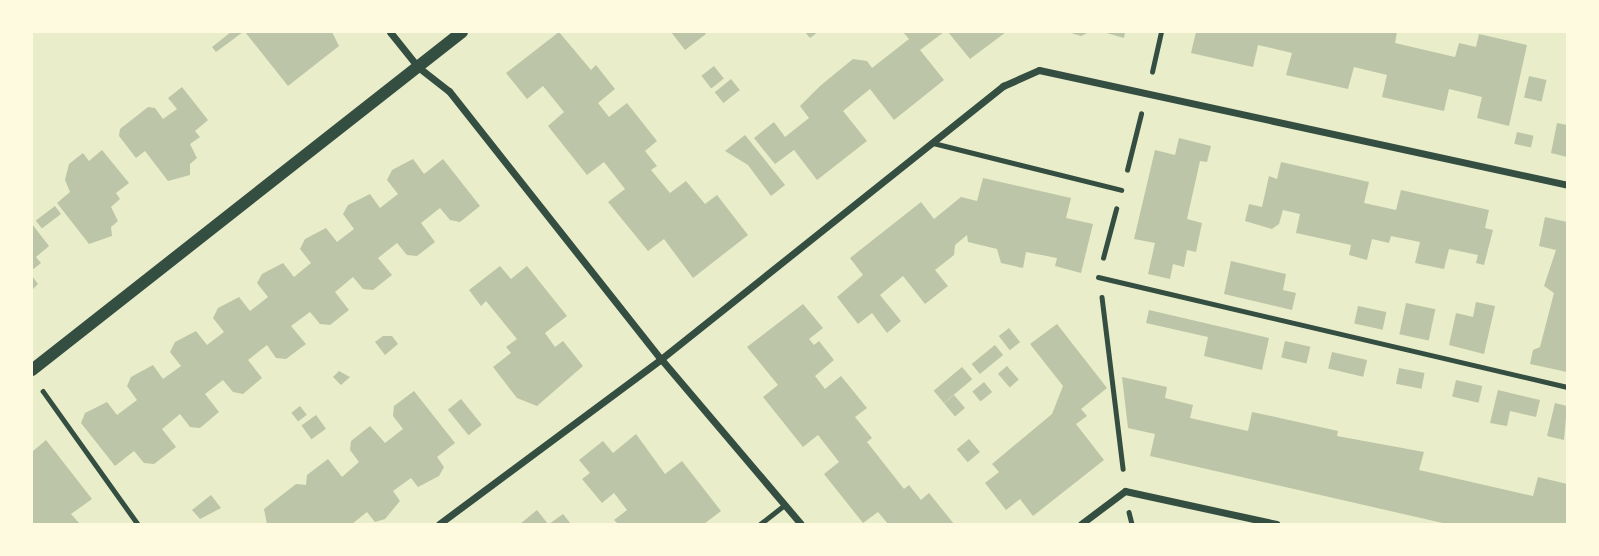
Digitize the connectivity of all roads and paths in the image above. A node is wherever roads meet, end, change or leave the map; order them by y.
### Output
1 (390, 32) edge
2 (462, 32) edge
3 (418, 67) junction
4 (933, 143) junction
5 (1567, 185) edge
6 (1121, 190) dead end
7 (1098, 276) dead end
8 (661, 359) junction
9 (32, 370) edge
10 (39, 386) dead end
11 (1567, 387) edge
12 (785, 505) junction
13 (138, 524) edge
14 (439, 524) edge
15 (760, 524) edge
16 (801, 524) edge
17 (1081, 524) edge
18 (1276, 524) edge

1 - 3 street
2 - 3 street
3 - 8 street
3 - 9 street
4 - 5 street
4 - 6 lane
4 - 8 street
7 - 11 lane
8 - 12 street
8 - 14 street
10 - 13 path
12 - 15 lane
12 - 16 street
17 - 18 street

